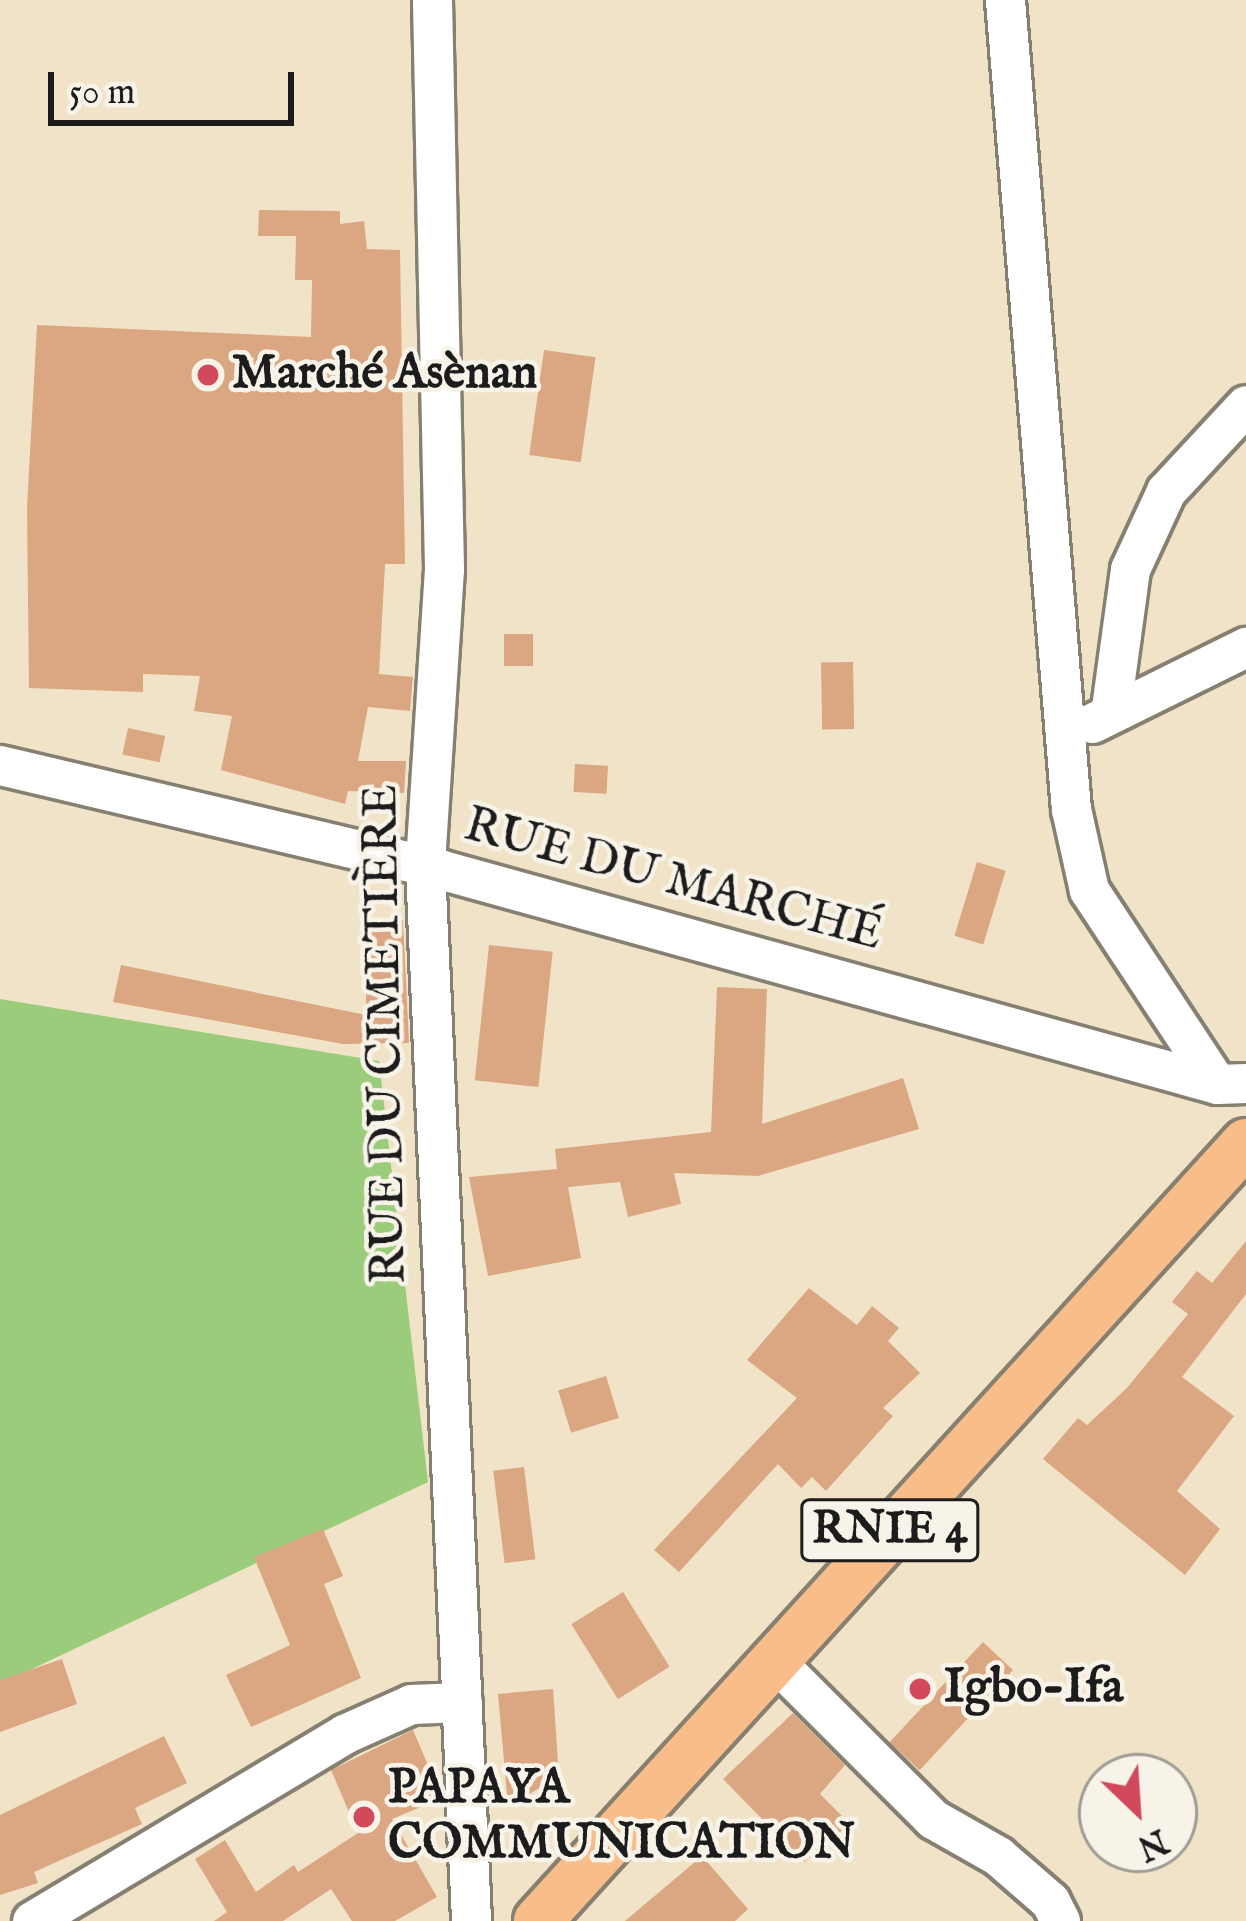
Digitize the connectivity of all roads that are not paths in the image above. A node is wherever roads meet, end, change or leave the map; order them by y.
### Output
1 (432, 0) edge
2 (1005, 0) edge
3 (1246, 405) edge
4 (1246, 647) edge
5 (1111, 708) junction
6 (1064, 744) junction
7 (0, 765) edge
8 (425, 866) junction
9 (1232, 1084) edge
10 (1246, 1143) edge
11 (772, 1658) junction
12 (462, 1702) junction
13 (32, 1921) edge
14 (471, 1921) edge
15 (538, 1921) edge
16 (1060, 1921) edge

1 - 8 street, RUE DU CIMETIÈRE
2 - 6 street
3 - 5 street
4 - 5 street
5 - 6 street
6 - 9 street
7 - 8 street, RUE DU MARCHÉ
8 - 9 street, RUE DU MARCHÉ
8 - 12 street, RUE DU CIMETIÈRE
10 - 11 main road, RNIE 4
11 - 15 main road, RNIE 4
11 - 16 street
12 - 13 street
12 - 14 street, RUE DU CIMETIÈRE

